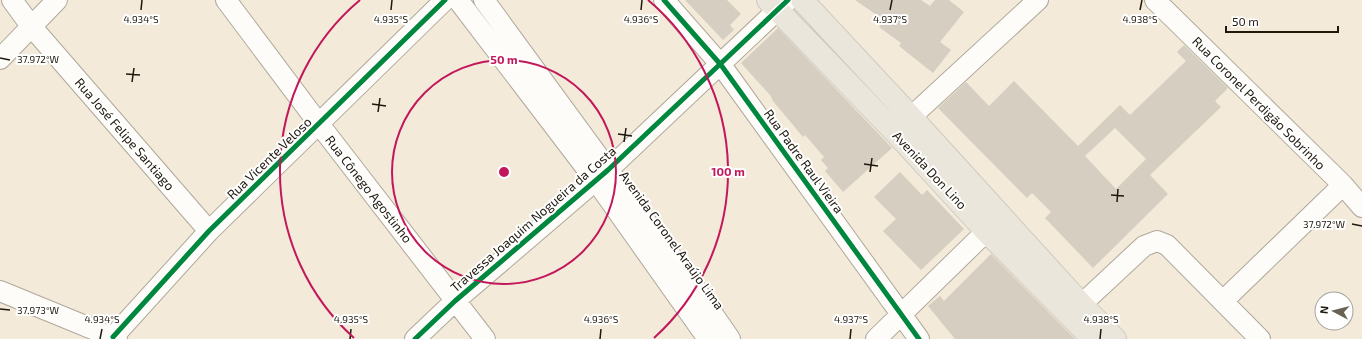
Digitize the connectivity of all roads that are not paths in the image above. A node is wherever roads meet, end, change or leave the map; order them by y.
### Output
1 (12, 0) edge
2 (57, 0) edge
3 (226, 0) edge
4 (445, 0) edge
5 (458, 0) edge
6 (484, 0) edge
7 (664, 0) edge
8 (802, 0) edge
9 (1038, 0) edge
10 (1155, 0) edge
11 (778, 4) edge
12 (31, 26) junction
13 (0, 59) edge
14 (721, 65) junction
15 (533, 83) junction
16 (911, 116) junction
17 (319, 124) junction
18 (895, 132) junction
19 (602, 176) junction
20 (1355, 195) edge
21 (994, 224) junction
22 (209, 231) junction
23 (0, 292) edge
24 (692, 300) junction
25 (455, 301) junction
26 (1223, 301) junction
27 (1075, 310) junction
28 (901, 315) junction
29 (115, 338) edge
30 (415, 339) edge
31 (485, 339) edge
32 (708, 339) edge
33 (730, 339) edge
34 (876, 339) edge
35 (919, 339) edge
36 (1093, 339) edge
37 (1116, 339) edge
38 (1260, 339) edge

1 - 12 street, Rua José Felipe Santiago
2 - 12 street
3 - 17 street, Rua Cônego Agostinho
4 - 17 street, Rua Vicente Veloso
5 - 15 street, Avenida Coronel Araújo Lima
6 - 15 street, Avenida Coronel Araújo Lima
7 - 14 street, Rua Padre Raul Vieira
8 - 16 main road, Avenida Don Lino
9 - 16 street
10 - 20 street, Rua Coronel Perdigão Sobrinho
11 - 14 street, Travessa Joaquim Nogueira da Costa
11 - 18 main road, Avenida Don Lino
12 - 13 street
12 - 22 street, Rua José Felipe Santiago
14 - 19 street, Travessa Joaquim Nogueira da Costa
14 - 28 street, Rua Padre Raul Vieira
15 - 19 street, Avenida Coronel Araújo Lima
16 - 18 street
16 - 21 main road, Avenida Don Lino
17 - 22 street, Rua Vicente Veloso
17 - 25 street, Rua Cônego Agostinho
18 - 21 main road, Avenida Don Lino
19 - 24 street, Avenida Coronel Araújo Lima
19 - 25 street, Travessa Joaquim Nogueira da Costa
20 - 26 street
21 - 27 main road, Avenida Don Lino
21 - 28 street
22 - 29 street, Rua Vicente Veloso
23 - 29 street
24 - 32 street, Avenida Coronel Araújo Lima
24 - 33 street, Avenida Coronel Araújo Lima
25 - 30 street, Travessa Joaquim Nogueira da Costa
25 - 31 street, Rua Cônego Agostinho
26 - 27 street
26 - 38 street
27 - 36 main road, Avenida Don Lino
27 - 37 main road, Avenida Don Lino
28 - 34 street
28 - 35 street, Rua Padre Raul Vieira

